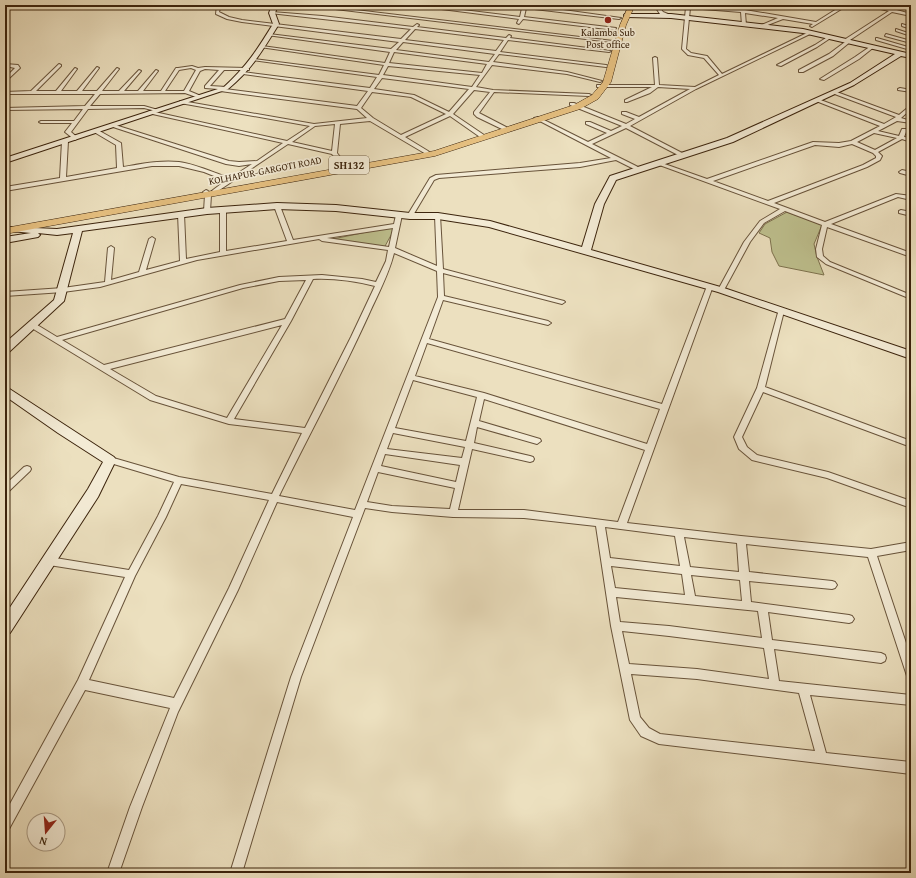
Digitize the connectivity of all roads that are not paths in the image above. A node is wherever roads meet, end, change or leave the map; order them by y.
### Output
1 (218, 5) edge
2 (223, 5) edge
3 (304, 5) edge
4 (412, 5) edge
5 (509, 5) edge
6 (601, 5) edge
7 (656, 5) edge
8 (743, 5) edge
9 (846, 5) edge
10 (866, 5) edge
11 (242, 6) edge
12 (334, 6) edge
13 (436, 6) edge
14 (525, 6) edge
15 (274, 9) edge
16 (626, 10) edge
17 (893, 10) junction
18 (743, 11) junction
19 (911, 15) edge
20 (671, 16) junction
21 (322, 17) junction
22 (785, 17) junction
23 (522, 18) junction
24 (686, 18) junction
25 (423, 19) junction
26 (816, 23) junction
27 (276, 24) junction
28 (744, 25) junction
29 (903, 25) dead end
30 (760, 26) junction
31 (311, 28) junction
32 (414, 28) junction
33 (911, 28) edge
34 (513, 29) junction
35 (615, 29) junction
36 (897, 30) dead end
37 (803, 31) junction
38 (810, 33) junction
39 (886, 34) dead end
40 (269, 35) junction
41 (911, 35) edge
42 (830, 37) junction
43 (507, 39) junction
44 (877, 39) dead end
45 (403, 40) junction
46 (611, 41) junction
47 (847, 41) junction
48 (262, 47) junction
49 (872, 47) junction
50 (908, 47) edge
51 (393, 50) junction
52 (609, 51) junction
53 (499, 52) junction
54 (911, 56) edge
55 (655, 58) dead end
56 (254, 60) junction
57 (385, 64) junction
58 (491, 64) junction
59 (59, 65) dead end
60 (779, 65) dead end
61 (5, 66) edge
62 (606, 66) junction
63 (97, 68) dead end
64 (223, 68) junction
65 (76, 69) dead end
66 (117, 69) dead end
67 (198, 70) junction
68 (139, 71) dead end
69 (156, 71) dead end
70 (245, 71) junction
71 (801, 71) dead end
72 (483, 74) junction
73 (721, 75) junction
74 (380, 76) junction
75 (822, 79) dead end
76 (5, 81) edge
77 (601, 84) junction
78 (657, 86) junction
79 (696, 88) junction
80 (223, 89) junction
81 (472, 89) junction
82 (900, 89) dead end
83 (371, 90) junction
84 (493, 91) junction
85 (911, 91) edge
86 (98, 92) junction
87 (121, 92) junction
88 (140, 92) junction
89 (162, 92) junction
90 (186, 92) junction
91 (834, 92) junction
92 (5, 93) edge
93 (32, 93) junction
94 (57, 93) junction
95 (78, 93) junction
96 (588, 95) junction
97 (199, 97) junction
98 (818, 100) junction
99 (627, 101) dead end
100 (182, 102) junction
101 (574, 105) junction
102 (911, 106) edge
103 (87, 108) junction
104 (358, 108) junction
105 (5, 109) edge
106 (153, 111) junction
107 (908, 112) edge
108 (624, 113) dead end
109 (450, 114) junction
110 (898, 118) junction
111 (371, 119) junction
112 (538, 119) junction
113 (639, 119) junction
114 (41, 122) dead end
115 (76, 122) junction
116 (338, 122) junction
117 (911, 122) edge
118 (588, 123) dead end
119 (112, 125) junction
120 (314, 125) junction
121 (626, 126) junction
122 (885, 126) junction
123 (504, 128) junction
124 (96, 131) junction
125 (911, 131) edge
126 (874, 132) junction
127 (611, 133) junction
128 (482, 136) junction
129 (401, 137) junction
130 (75, 138) junction
131 (901, 138) junction
132 (911, 140) edge
133 (65, 141) junction
134 (853, 142) junction
135 (287, 143) junction
136 (588, 144) junction
137 (426, 152) junction
138 (875, 152) junction
139 (334, 153) junction
140 (682, 155) junction
141 (618, 158) junction
142 (5, 161) edge
143 (259, 161) junction
144 (657, 163) junction
145 (344, 166) junction
146 (120, 169) junction
147 (638, 169) junction
148 (902, 172) dead end
149 (911, 174) edge
150 (63, 179) junction
151 (708, 181) junction
152 (224, 184) junction
153 (5, 189) edge
154 (210, 192) junction
155 (911, 198) edge
156 (769, 203) junction
157 (277, 206) junction
158 (785, 209) junction
159 (223, 210) junction
160 (207, 211) junction
161 (900, 212) dead end
162 (181, 214) junction
163 (399, 214) junction
164 (911, 214) edge
165 (410, 216) junction
166 (438, 216) junction
167 (825, 224) junction
168 (396, 226) junction
169 (8, 228) edge
170 (78, 229) junction
171 (57, 232) junction
172 (313, 238) junction
173 (152, 239) dead end
174 (5, 240) edge
175 (292, 242) junction
176 (111, 248) dead end
177 (391, 249) junction
178 (586, 251) junction
179 (223, 253) junction
180 (911, 255) edge
181 (183, 262) junction
182 (440, 270) junction
183 (142, 274) junction
184 (310, 278) junction
185 (108, 282) junction
186 (379, 284) junction
187 (710, 286) junction
188 (62, 290) junction
189 (721, 290) junction
190 (5, 294) edge
191 (441, 297) junction
192 (911, 297) edge
193 (562, 302) dead end
194 (781, 311) junction
195 (288, 321) junction
196 (548, 323) dead end
197 (32, 325) junction
198 (57, 340) junction
199 (425, 340) junction
200 (5, 349) edge
201 (911, 355) edge
202 (104, 368) junction
203 (410, 378) junction
204 (761, 388) junction
205 (5, 390) edge
206 (481, 395) junction
207 (665, 408) junction
208 (229, 421) junction
209 (474, 423) junction
210 (390, 430) junction
211 (307, 431) junction
212 (537, 440) dead end
213 (911, 444) edge
214 (470, 445) junction
215 (650, 448) junction
216 (382, 451) junction
217 (530, 459) dead end
218 (110, 460) junction
219 (465, 462) junction
220 (375, 468) junction
221 (27, 469) dead end
222 (179, 480) junction
223 (459, 486) junction
224 (5, 490) edge
225 (274, 498) junction
226 (361, 504) junction
227 (911, 505) edge
228 (453, 513) junction
229 (358, 514) junction
230 (600, 524) junction
231 (621, 526) junction
232 (679, 532) junction
233 (742, 540) junction
234 (911, 546) edge
235 (871, 553) junction
236 (49, 561) junction
237 (606, 562) junction
238 (686, 570) junction
239 (131, 574) junction
240 (744, 576) junction
241 (832, 585) dead end
242 (611, 592) junction
243 (691, 600) junction
244 (747, 605) junction
245 (762, 607) junction
246 (849, 619) dead end
247 (616, 626) junction
248 (5, 627) edge
249 (768, 643) junction
250 (881, 658) dead end
251 (625, 669) junction
252 (911, 673) edge
253 (82, 684) junction
254 (775, 685) junction
255 (804, 689) junction
256 (911, 700) edge
257 (177, 704) junction
258 (822, 757) junction
259 (911, 768) edge
260 (5, 824) edge
261 (113, 873) edge
262 (236, 873) edge

1 - 27 street
2 - 11 street
3 - 12 street
4 - 13 street
5 - 14 street
6 - 16 street
7 - 20 street
8 - 18 street
9 - 26 street
10 - 17 street
11 - 15 street
12 - 21 street
12 - 25 street
13 - 23 street
13 - 25 street
14 - 16 street
14 - 23 street
15 - 21 street
15 - 27 street
16 - 20 street
16 - 35 main road
16 - 77 main road
17 - 19 street
17 - 47 street
18 - 22 street
18 - 24 street
18 - 28 street
20 - 24 street
21 - 31 street
21 - 32 street
22 - 26 street
22 - 30 street
23 - 34 street
23 - 35 street
24 - 28 street
24 - 73 street
25 - 32 street
25 - 34 street
26 - 37 street
27 - 31 street
27 - 40 street
28 - 30 street
29 - 33 street
30 - 37 street
31 - 45 street
32 - 43 street
32 - 45 street
34 - 43 street
34 - 46 street
35 - 46 main road
36 - 41 street
37 - 38 street
38 - 42 street
38 - 73 street
39 - 50 street
40 - 48 street
40 - 51 street
42 - 47 street
42 - 60 street
43 - 52 street
43 - 53 street
44 - 50 street
45 - 51 street
45 - 53 street
46 - 52 main road
47 - 49 street
47 - 71 street
48 - 56 street
48 - 57 street
49 - 50 street
49 - 75 street
50 - 54 street
50 - 91 street
51 - 57 street
51 - 58 street
52 - 62 main road
53 - 58 street
53 - 62 street
55 - 78 street
56 - 70 street
56 - 74 street
57 - 72 street
57 - 74 street
58 - 72 street
58 - 77 street
59 - 93 street
61 - 76 street
62 - 77 main road
63 - 95 street
64 - 67 street
64 - 70 street
64 - 80 street
65 - 94 street
66 - 86 street
67 - 89 street
67 - 90 street
68 - 87 street
69 - 88 street
70 - 80 street
70 - 83 street
72 - 81 street
73 - 79 street
74 - 81 street
74 - 83 street
77 - 78 street
77 - 96 main road
77 - 101 main road
78 - 79 street
78 - 99 street
79 - 113 street
80 - 97 street
80 - 104 street
81 - 84 street
81 - 109 street
82 - 85 street
83 - 104 street
83 - 109 street
84 - 96 street
84 - 123 street
86 - 87 street
86 - 95 street
86 - 103 street
87 - 88 street
88 - 89 street
89 - 90 street
90 - 97 street
91 - 98 street
91 - 110 street
92 - 93 street
93 - 94 street
94 - 95 street
96 - 101 main road
97 - 100 street
98 - 122 street
98 - 140 street
100 - 106 street
100 - 120 street
101 - 112 main road
101 - 121 street
102 - 107 street
103 - 105 street
103 - 106 street
103 - 115 street
104 - 111 street
106 - 119 street
106 - 135 street
107 - 110 street
108 - 113 street
109 - 128 street
109 - 129 street
110 - 117 street
110 - 122 street
111 - 116 street
111 - 129 street
112 - 123 main road, KOLHAPUR-GARGOTI ROAD / SH132
112 - 136 street
112 - 154 main road
113 - 121 street
114 - 115 street
115 - 130 street
116 - 120 street
116 - 139 street
118 - 127 street
119 - 124 street
119 - 143 street
120 - 135 street
121 - 127 street
121 - 140 street
122 - 126 street
123 - 128 main road, KOLHAPUR-GARGOTI ROAD / SH132
124 - 130 street
124 - 146 street
125 - 131 street
126 - 131 street
126 - 134 street
127 - 136 street
128 - 137 main road, KOLHAPUR-GARGOTI ROAD / SH132
129 - 137 street
130 - 133 street
131 - 132 street
131 - 138 street
133 - 142 street
133 - 150 street
134 - 138 street
134 - 151 street
135 - 139 street
135 - 143 street
136 - 141 street
137 - 145 main road, KOLHAPUR-GARGOTI ROAD / SH132
138 - 156 street
139 - 145 street
140 - 144 street
141 - 147 street
141 - 165 street
143 - 152 street
144 - 147 street
144 - 151 street
145 - 154 main road, KOLHAPUR-GARGOTI ROAD / SH132
146 - 150 street
146 - 152 street
147 - 178 street
148 - 149 street
150 - 153 street
151 - 156 street
152 - 154 street
154 - 160 street
154 - 169 main road
155 - 167 street
156 - 158 street
157 - 159 street
157 - 163 street
157 - 175 street
158 - 167 street
158 - 189 street
159 - 160 street
159 - 179 street
160 - 162 street
161 - 164 street
162 - 170 street
162 - 181 street
163 - 165 street
163 - 168 street
165 - 166 street
166 - 178 street
166 - 182 street
167 - 180 street
167 - 192 street
168 - 172 street
168 - 177 street
169 - 171 street
170 - 171 street
170 - 188 street
171 - 174 street
172 - 175 street
172 - 177 street
173 - 183 street
175 - 179 street
176 - 185 street
177 - 182 street
177 - 186 street
178 - 187 street
179 - 181 street
181 - 183 street
182 - 191 street
182 - 193 street
183 - 185 street
184 - 186 street
184 - 195 street
184 - 198 street
185 - 188 street
186 - 211 street
187 - 189 street
187 - 207 street
188 - 190 street
188 - 197 street
189 - 194 street
191 - 196 street
191 - 199 street
194 - 201 street
194 - 204 street
195 - 202 street
195 - 208 street
197 - 198 street
197 - 200 street
198 - 202 street
199 - 203 street
199 - 207 street
202 - 208 street
203 - 206 street
203 - 210 street
204 - 213 street
204 - 227 street
205 - 218 street
206 - 209 street
206 - 215 street
207 - 215 street
208 - 211 street
209 - 212 street
209 - 214 street
210 - 214 street
210 - 216 street
211 - 225 street
214 - 217 street
214 - 219 street
215 - 231 street
216 - 219 street
216 - 220 street
218 - 222 street
218 - 236 street
219 - 223 street
220 - 223 street
220 - 226 street
221 - 224 street
222 - 225 street
222 - 239 street
223 - 228 street
225 - 229 street
225 - 257 street
226 - 228 street
226 - 229 street
228 - 230 street
229 - 262 street
230 - 231 street
230 - 237 street
231 - 232 street
232 - 233 street
232 - 238 street
233 - 235 street
233 - 240 street
234 - 235 street
235 - 252 street
236 - 239 street
236 - 248 street
237 - 238 street
237 - 242 street
238 - 240 street
238 - 243 street
239 - 253 street
240 - 241 street
240 - 244 street
242 - 243 street
242 - 247 street
243 - 244 street
244 - 245 street
245 - 246 street
245 - 249 street
247 - 249 street
247 - 251 street
249 - 250 street
249 - 254 street
251 - 254 street
251 - 258 street
253 - 257 street
253 - 260 street
254 - 255 street
255 - 256 street
255 - 258 street
257 - 261 street
258 - 259 street

